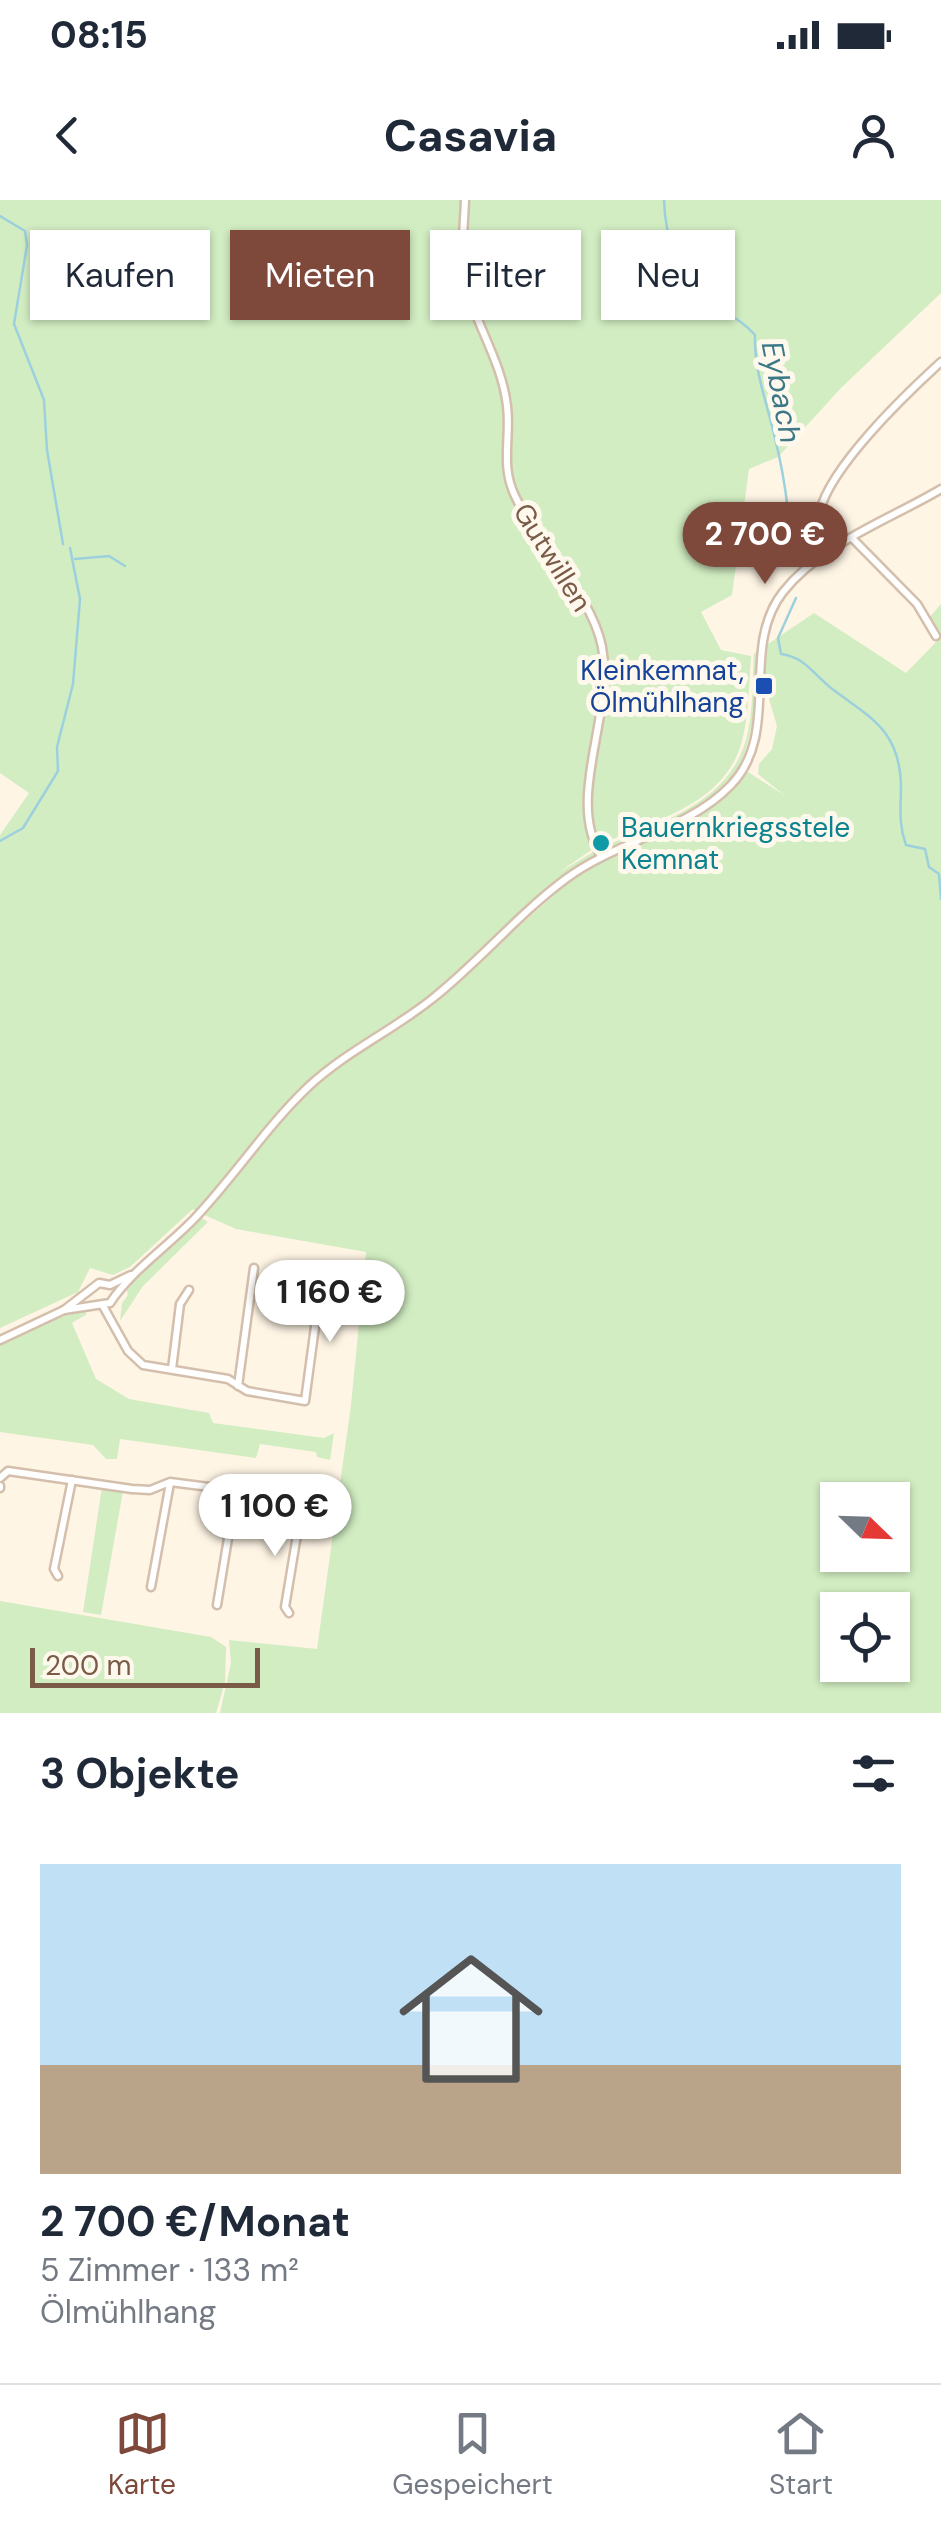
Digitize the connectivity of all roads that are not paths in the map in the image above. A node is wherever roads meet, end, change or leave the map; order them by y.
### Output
1 (465, 200) edge
2 (941, 362) edge
3 (941, 489) edge
4 (852, 538) junction
5 (826, 553) junction
6 (936, 636) dead end
7 (601, 856) junction
8 (254, 1268) dead end
9 (322, 1282) dead end
10 (112, 1289) junction
11 (188, 1290) dead end
12 (91, 1292) junction
13 (112, 1302) junction
14 (99, 1305) junction
15 (64, 1310) junction
16 (114, 1322) junction
17 (0, 1340) edge
18 (172, 1370) junction
19 (238, 1386) junction
20 (0, 1478) edge
21 (72, 1480) junction
22 (170, 1482) junction
23 (236, 1490) junction
24 (58, 1576) dead end
25 (151, 1587) dead end
26 (218, 1605) dead end
27 (289, 1614) dead end

1 - 7 street, Gutwillen
2 - 5 street
3 - 4 street
4 - 5 street
4 - 6 street
5 - 7 street
7 - 10 street
8 - 19 street
9 - 19 street
10 - 12 street
10 - 13 street
11 - 18 street
12 - 14 street
12 - 15 street
13 - 14 street
13 - 16 street
14 - 15 street
14 - 16 street
15 - 17 street
16 - 18 street
18 - 19 street
20 - 21 street
21 - 22 street
21 - 24 street
22 - 23 street
22 - 25 street
23 - 26 street
23 - 27 street

